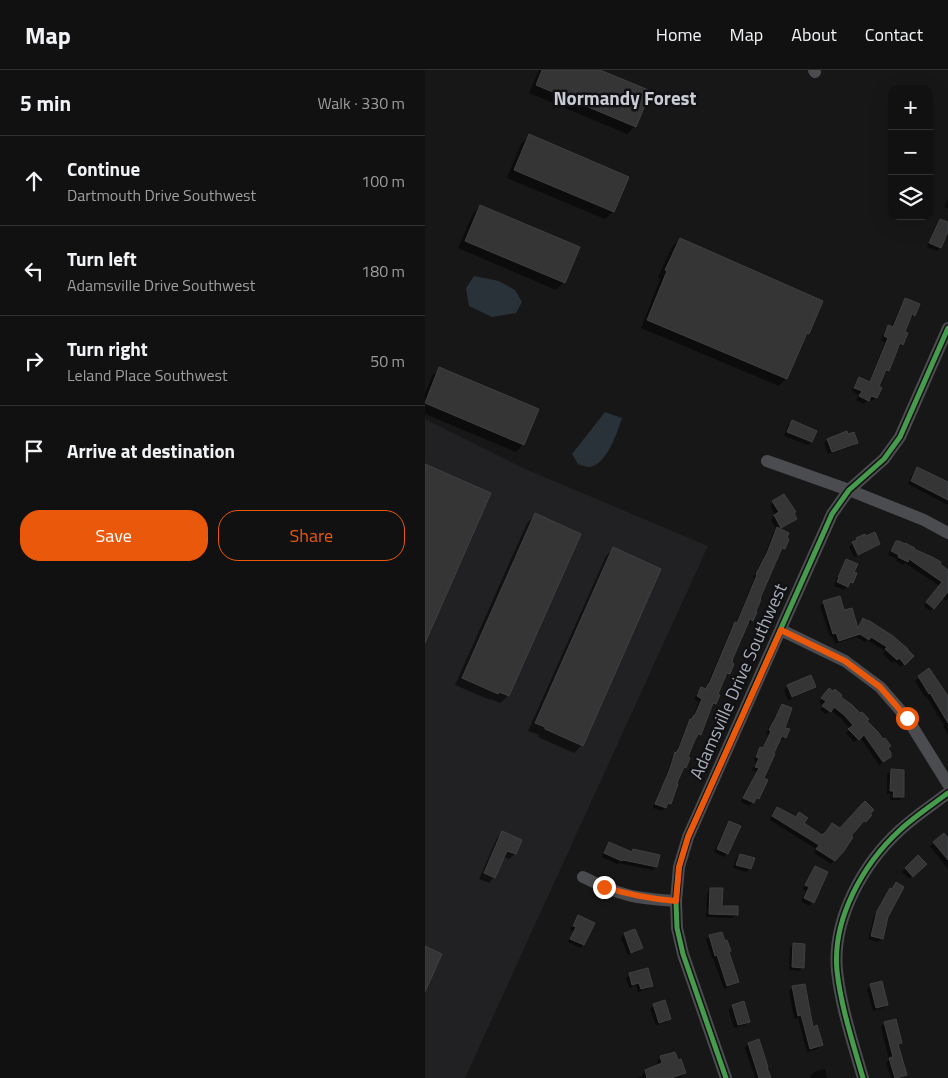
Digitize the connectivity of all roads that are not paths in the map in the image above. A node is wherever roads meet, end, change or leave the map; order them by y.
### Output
1 (948, 328) edge
2 (767, 461) dead end
3 (849, 490) junction
4 (948, 533) edge
5 (781, 630) junction
6 (948, 784) edge
7 (948, 793) edge
8 (583, 877) dead end
9 (676, 901) junction
10 (726, 1078) edge
11 (863, 1078) edge

1 - 3 street, Adamsville Drive Southwest
2 - 3 street
3 - 4 street
3 - 5 street, Adamsville Drive Southwest
5 - 6 street
5 - 9 street, Adamsville Drive Southwest
7 - 11 street
8 - 9 street
9 - 10 street, Adamsville Drive Southwest

